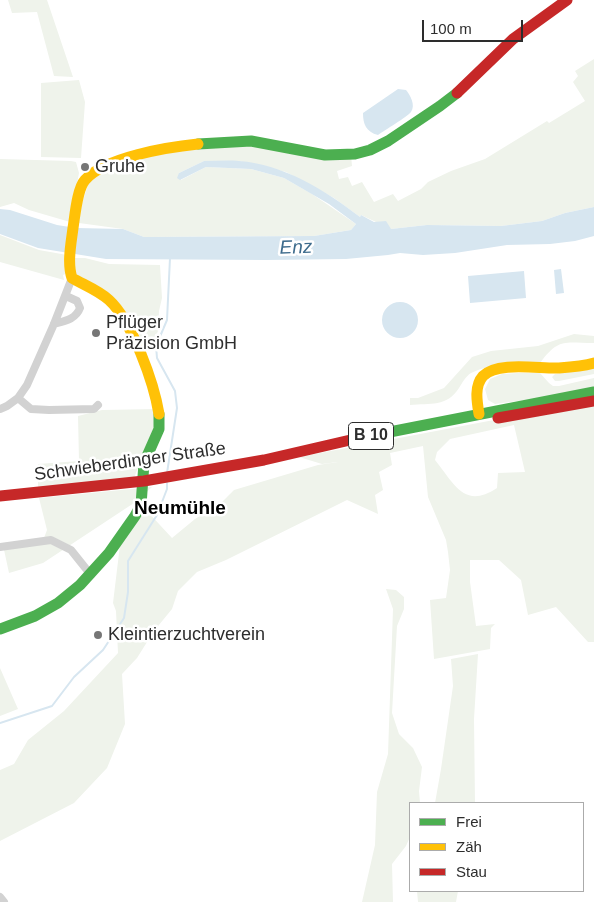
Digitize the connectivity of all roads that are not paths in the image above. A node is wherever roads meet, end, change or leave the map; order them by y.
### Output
1 (567, 0) edge
2 (72, 278) junction
3 (66, 296) junction
4 (54, 324) junction
5 (594, 363) edge
6 (594, 392) edge
7 (18, 398) junction
8 (594, 401) edge
9 (98, 405) dead end
10 (0, 409) edge
11 (475, 420) junction
12 (144, 481) junction
13 (0, 496) edge
14 (0, 547) edge
15 (91, 575) junction
16 (0, 629) edge
17 (0, 897) edge
18 (4, 902) edge

1 - 2 street
2 - 3 street
2 - 12 street
3 - 4 street
3 - 4 street
4 - 7 street
5 - 11 street
6 - 11 street, B 10
7 - 9 street
7 - 10 street
8 - 11 street
11 - 12 street, Schwieberdinger Straße / B 10
12 - 13 street, Schwieberdinger Straße / B 10
12 - 15 street
14 - 15 street
15 - 16 street
17 - 18 street

